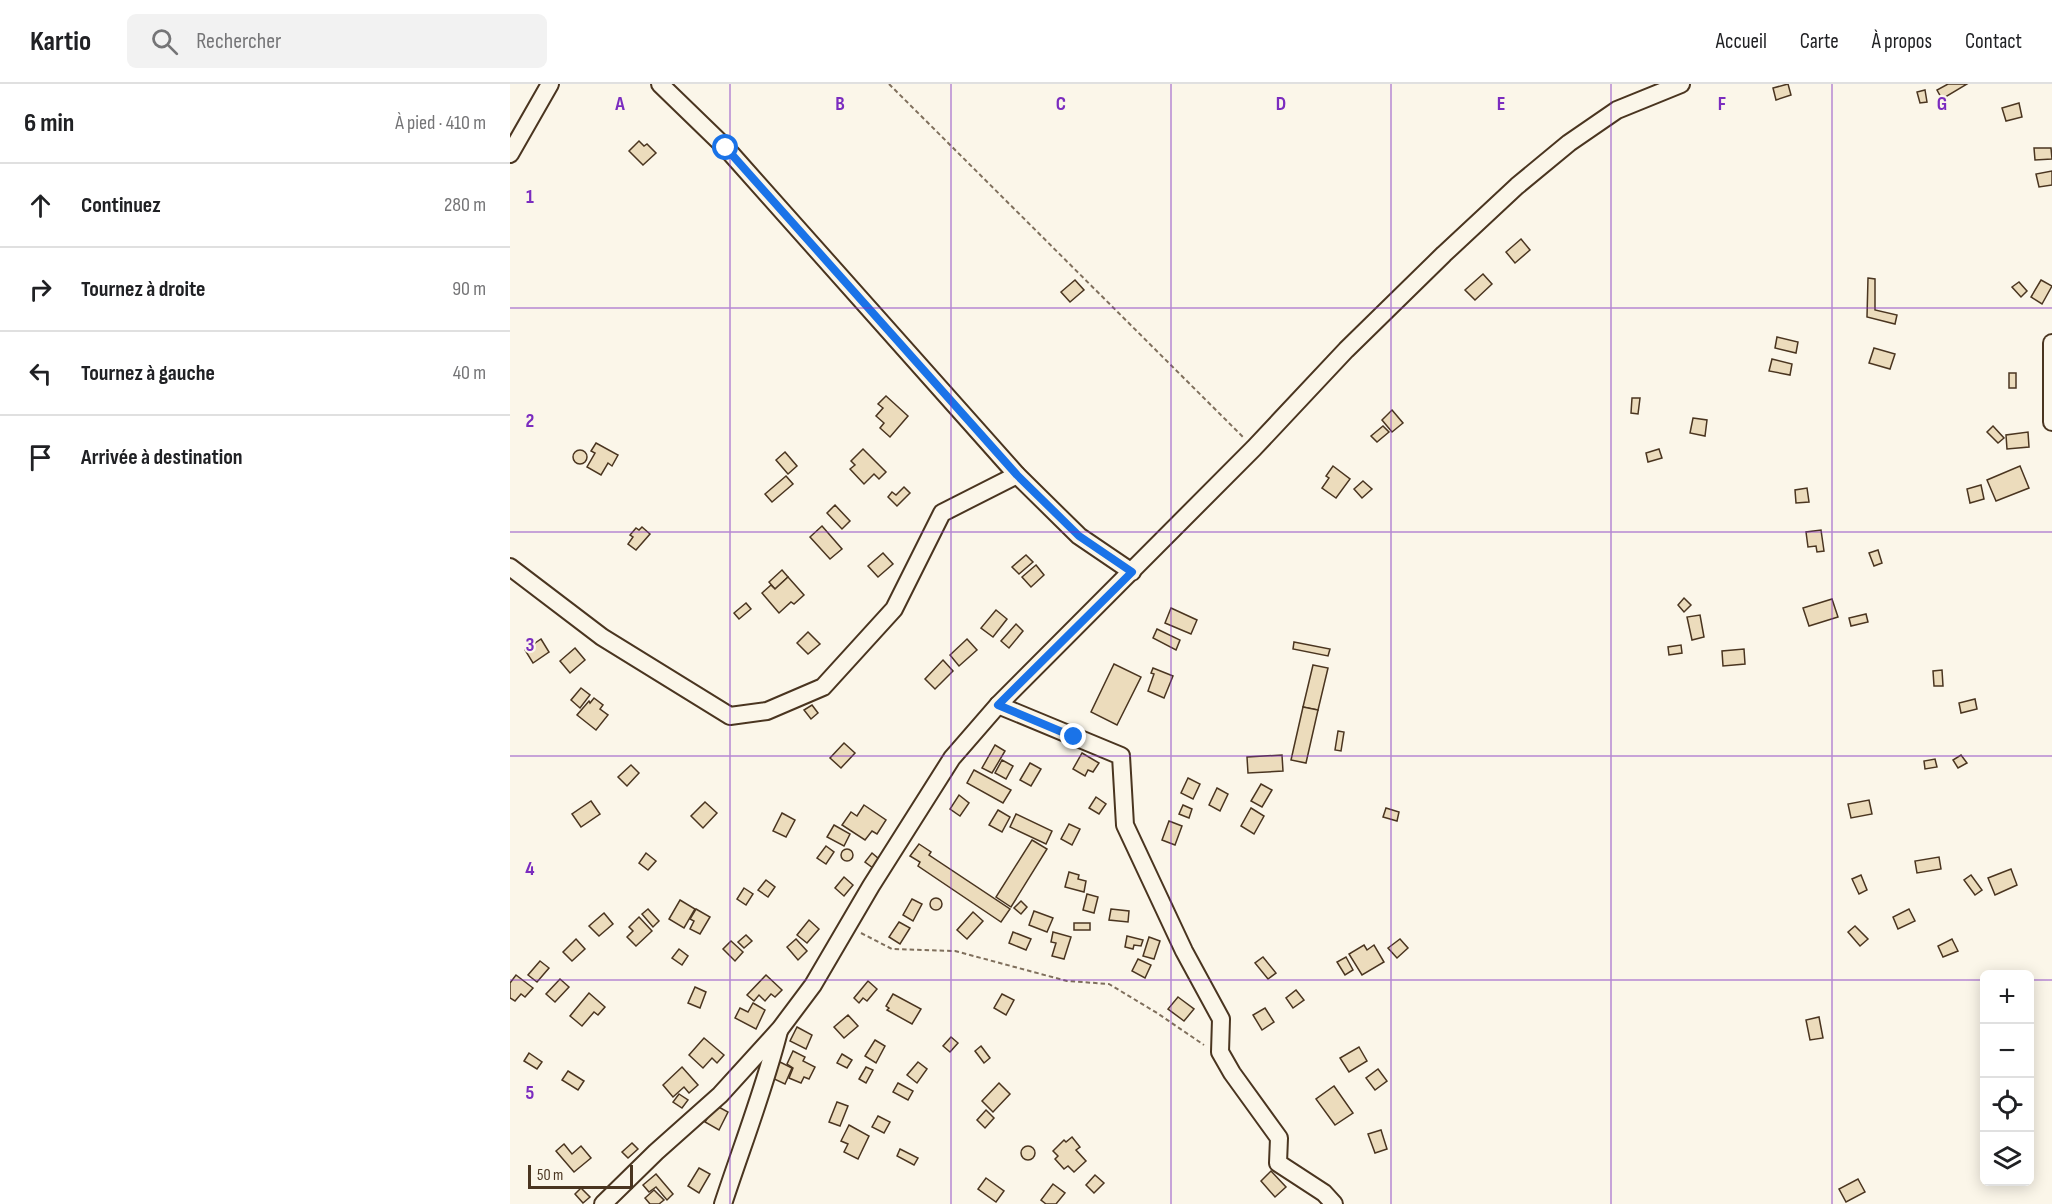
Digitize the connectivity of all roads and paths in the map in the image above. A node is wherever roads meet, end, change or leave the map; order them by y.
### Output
1 (550, 84) edge
2 (660, 84) edge
3 (889, 84) edge
4 (1681, 84) edge
5 (510, 154) edge
6 (2052, 343) edge
7 (2052, 422) edge
8 (1254, 448) junction
9 (1017, 475) junction
10 (510, 567) edge
11 (1132, 572) junction
12 (998, 705) junction
13 (847, 927) junction
14 (780, 1029) junction
15 (1224, 1060) junction
16 (1325, 1200) edge
17 (603, 1204) edge
18 (723, 1204) edge

1 - 5 street
2 - 9 street
3 - 8 path
4 - 8 street
6 - 7 street
8 - 11 street
9 - 10 street
9 - 11 street
11 - 12 street
12 - 13 street
12 - 15 street
13 - 14 street
13 - 15 path
14 - 17 street
14 - 18 street
15 - 16 street

